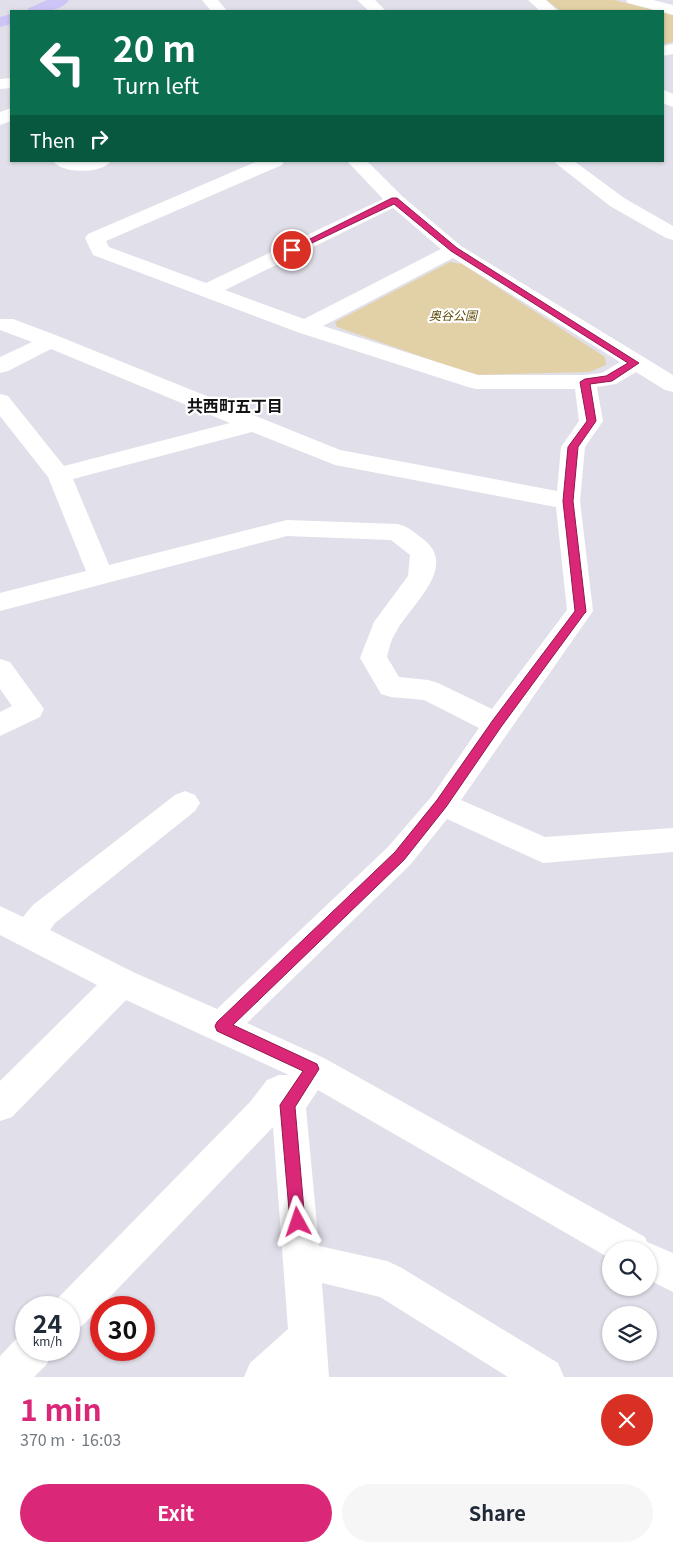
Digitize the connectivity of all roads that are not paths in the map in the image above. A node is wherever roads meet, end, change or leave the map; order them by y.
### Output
1 (61, 0) edge
2 (210, 0) edge
3 (365, 0) edge
4 (536, 0) edge
5 (634, 0) edge
6 (37, 10) edge
7 (218, 10) edge
8 (377, 10) edge
9 (549, 10) edge
10 (673, 10) edge
11 (10, 115) edge
12 (2, 131) edge
13 (64, 162) edge
14 (100, 162) edge
15 (273, 162) edge
16 (357, 162) edge
17 (563, 162) edge
18 (395, 200) junction
19 (673, 234) edge
20 (454, 250) junction
21 (207, 291) junction
22 (5, 324) dead end
23 (305, 327) junction
24 (50, 341) junction
25 (634, 363) junction
26 (0, 366) edge
27 (585, 382) junction
28 (673, 385) edge
29 (0, 401) edge
30 (254, 424) junction
31 (59, 475) junction
32 (568, 501) junction
33 (102, 576) junction
34 (0, 602) edge
35 (0, 669) edge
36 (497, 724) junction
37 (0, 725) edge
38 (185, 803) dead end
39 (442, 804) junction
40 (673, 840) edge
41 (14, 927) edge
42 (122, 982) junction
43 (222, 1026) junction
44 (304, 1081) junction
45 (0, 1105) edge
46 (615, 1241) edge
47 (301, 1260) junction
48 (657, 1264) edge
49 (673, 1273) edge
50 (80, 1302) edge
51 (308, 1338) junction
52 (22, 1361) edge
53 (7, 1377) edge
54 (264, 1377) edge
55 (309, 1377) edge
56 (544, 1377) edge

1 - 6 main road
2 - 7 street
3 - 8 street
4 - 9 street
5 - 10 street
11 - 12 street
13 - 14 street
15 - 21 street
16 - 18 street
17 - 19 street
18 - 20 street
18 - 21 street
20 - 23 street
20 - 25 street
21 - 23 street
22 - 24 street
23 - 27 street
24 - 26 street
24 - 30 street
25 - 27 street
25 - 28 street
27 - 32 street
29 - 31 street
30 - 31 street
30 - 32 street
31 - 33 street
32 - 36 street
33 - 34 street
33 - 36 street
35 - 37 street
36 - 39 street
38 - 41 street
39 - 40 street
39 - 43 street
41 - 42 street
42 - 43 street
42 - 45 street
43 - 44 street
44 - 46 street
44 - 47 street
44 - 50 street
47 - 51 street
47 - 56 street
48 - 49 street
51 - 54 street
51 - 55 street
52 - 53 street

